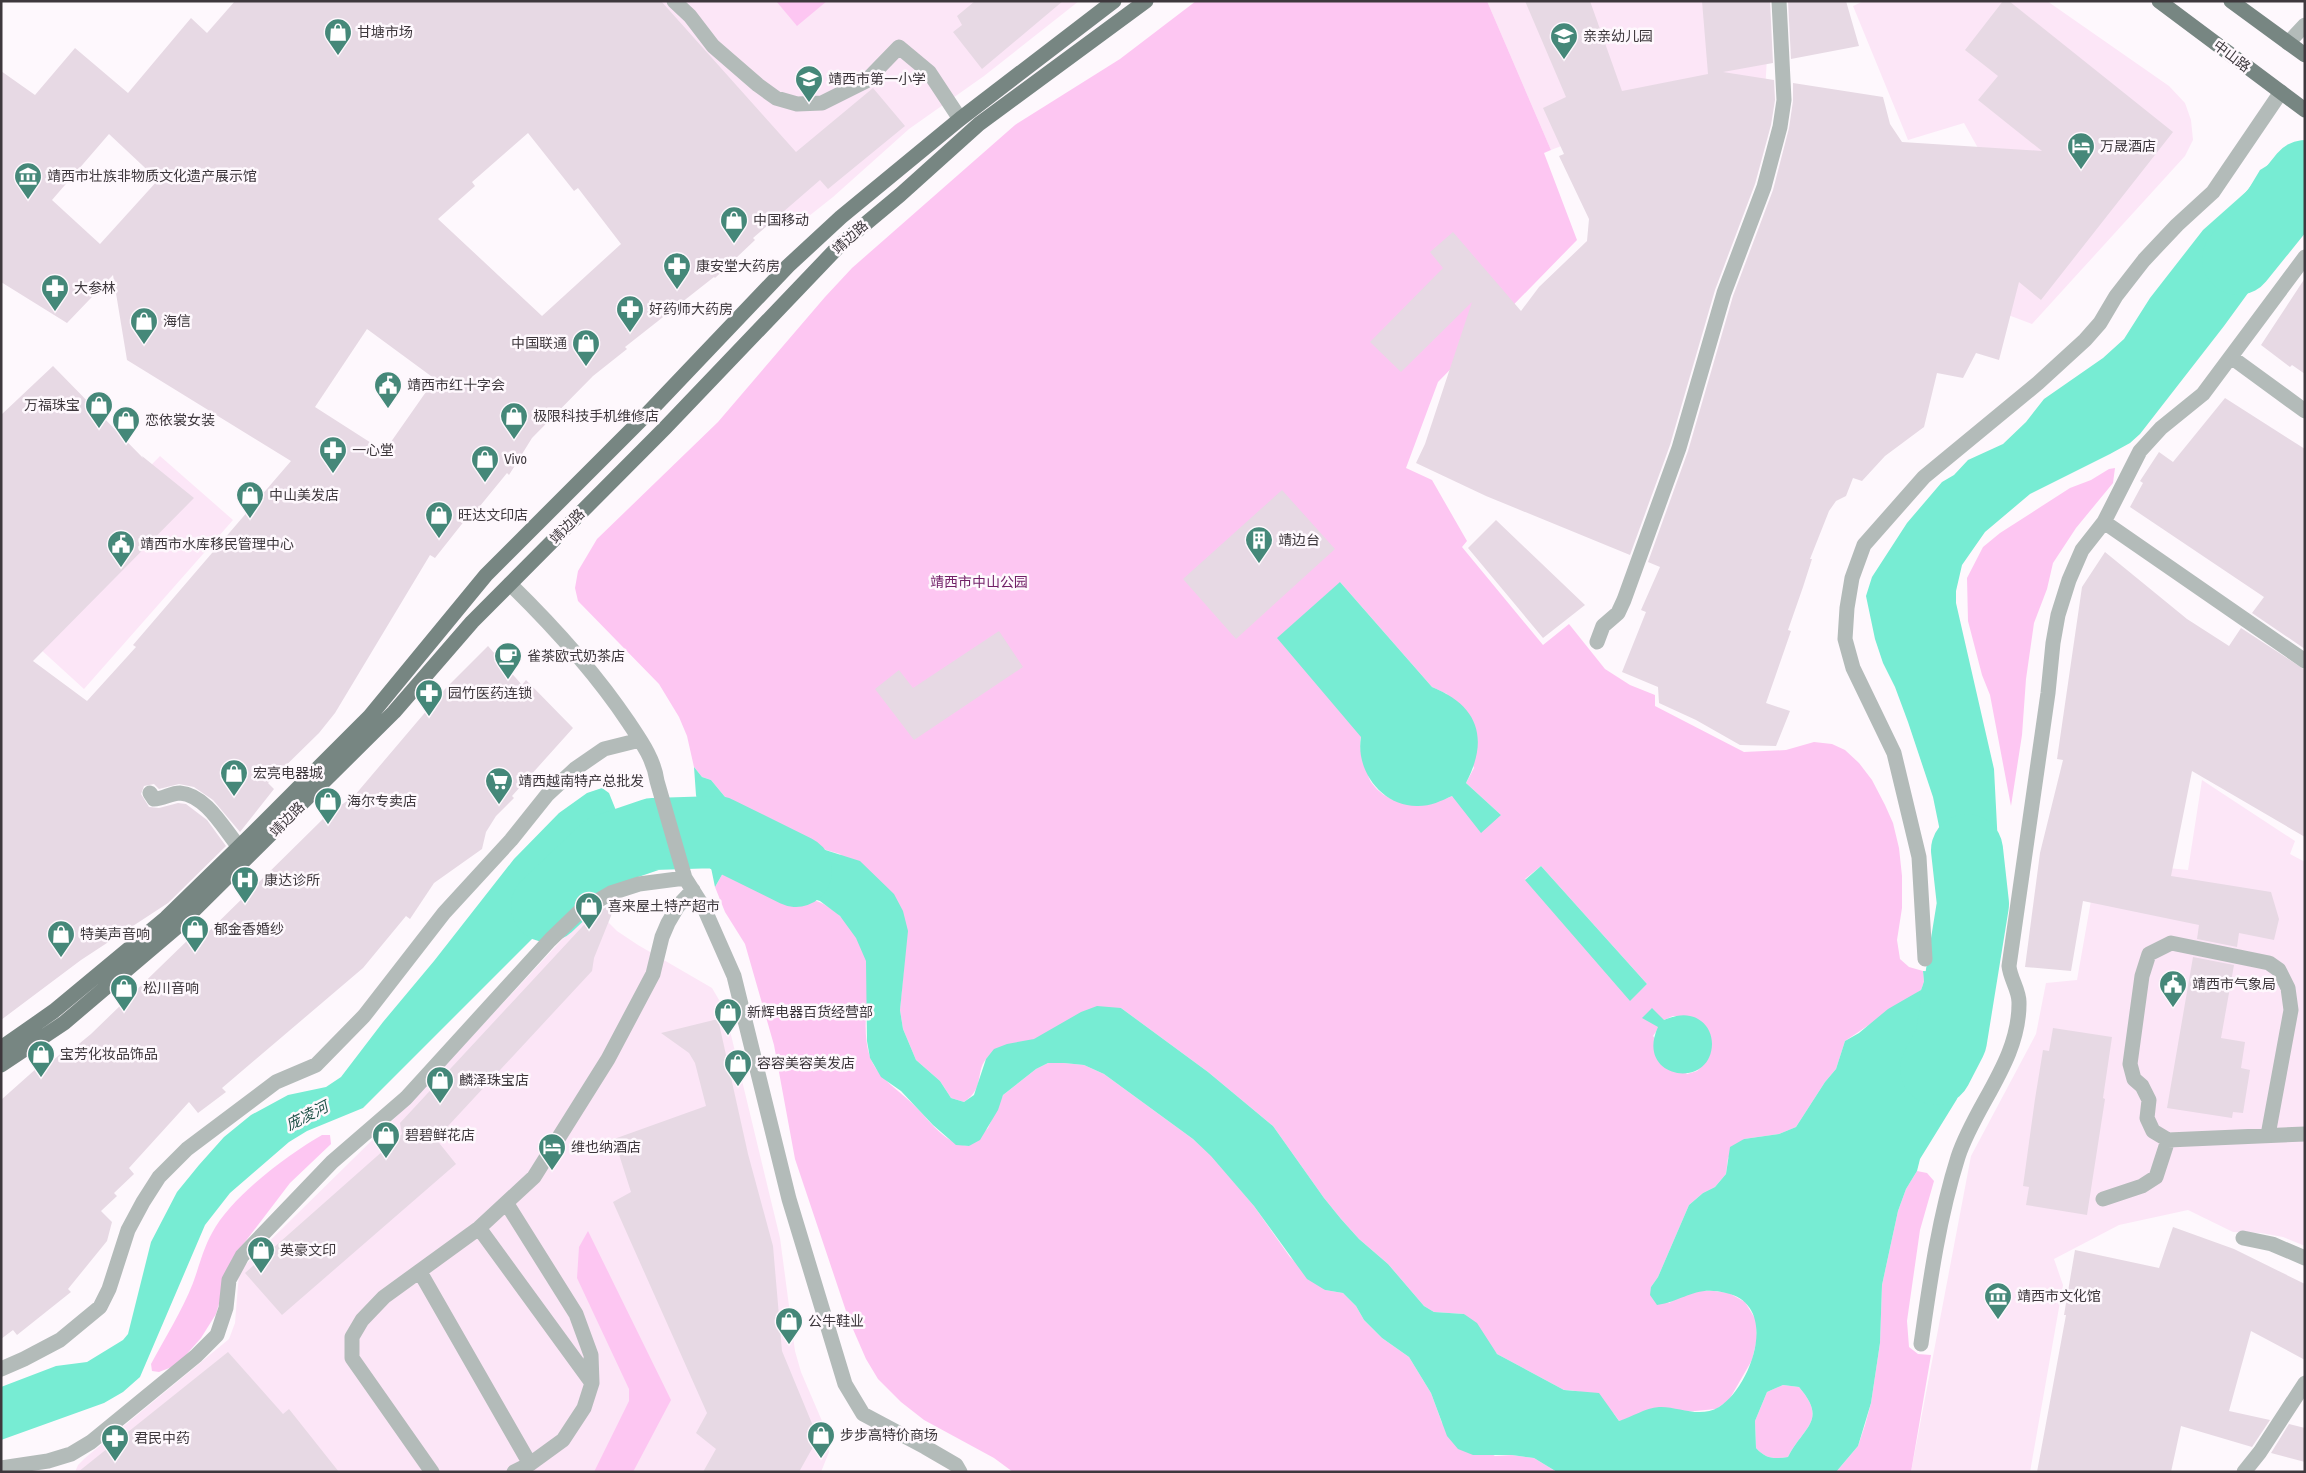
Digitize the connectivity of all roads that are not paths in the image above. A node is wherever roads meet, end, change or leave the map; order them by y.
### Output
1 (674, 1) edge
2 (1114, 1) edge
3 (1146, 1) edge
4 (1779, 1) edge
5 (2159, 1) edge
6 (2231, 1) edge
7 (2305, 25) edge
8 (2288, 43) junction
9 (2305, 55) edge
10 (2281, 92) junction
11 (2300, 107) edge
12 (960, 119) junction
13 (2305, 256) edge
14 (2231, 357) junction
15 (2305, 411) edge
16 (2104, 522) junction
17 (510, 584) junction
18 (1597, 642) dead end
19 (2305, 661) edge
20 (640, 740) junction
21 (150, 793) dead end
22 (239, 847) junction
23 (687, 878) junction
24 (1925, 958) dead end
25 (1, 1048) edge
26 (1, 1065) edge
27 (2305, 1134) edge
28 (2268, 1135) junction
29 (2168, 1140) junction
30 (2103, 1199) dead end
31 (507, 1204) junction
32 (479, 1228) junction
33 (2243, 1238) dead end
34 (2305, 1258) edge
35 (420, 1272) junction
36 (1922, 1344) dead end
37 (1, 1369) edge
38 (592, 1383) junction
39 (2305, 1383) edge
40 (530, 1464) junction
41 (52, 1467) edge
42 (1, 1468) edge
43 (432, 1472) edge
44 (514, 1472) edge
45 (960, 1472) edge
46 (2244, 1472) edge

1 - 12 street
2 - 12 main road, 靖边路
3 - 17 main road, 靖边路
4 - 18 street
5 - 10 main road, 中山路
6 - 8 main road
7 - 8 street
8 - 9 main road
10 - 11 main road, 中山路
10 - 24 street
12 - 22 main road, 靖边路
13 - 14 street
14 - 15 street
14 - 16 street
16 - 19 street
16 - 36 street
17 - 20 street
17 - 26 main road, 靖边路
20 - 23 street
20 - 37 street
21 - 22 street
22 - 25 main road, 靖边路
23 - 31 street
23 - 41 street
23 - 45 street
27 - 28 street
28 - 29 street
28 - 29 street
29 - 30 street
31 - 32 street
31 - 38 street
32 - 35 street
32 - 38 street
33 - 34 street
35 - 40 street
35 - 43 street
38 - 40 street
39 - 46 street
40 - 44 street
41 - 42 street

